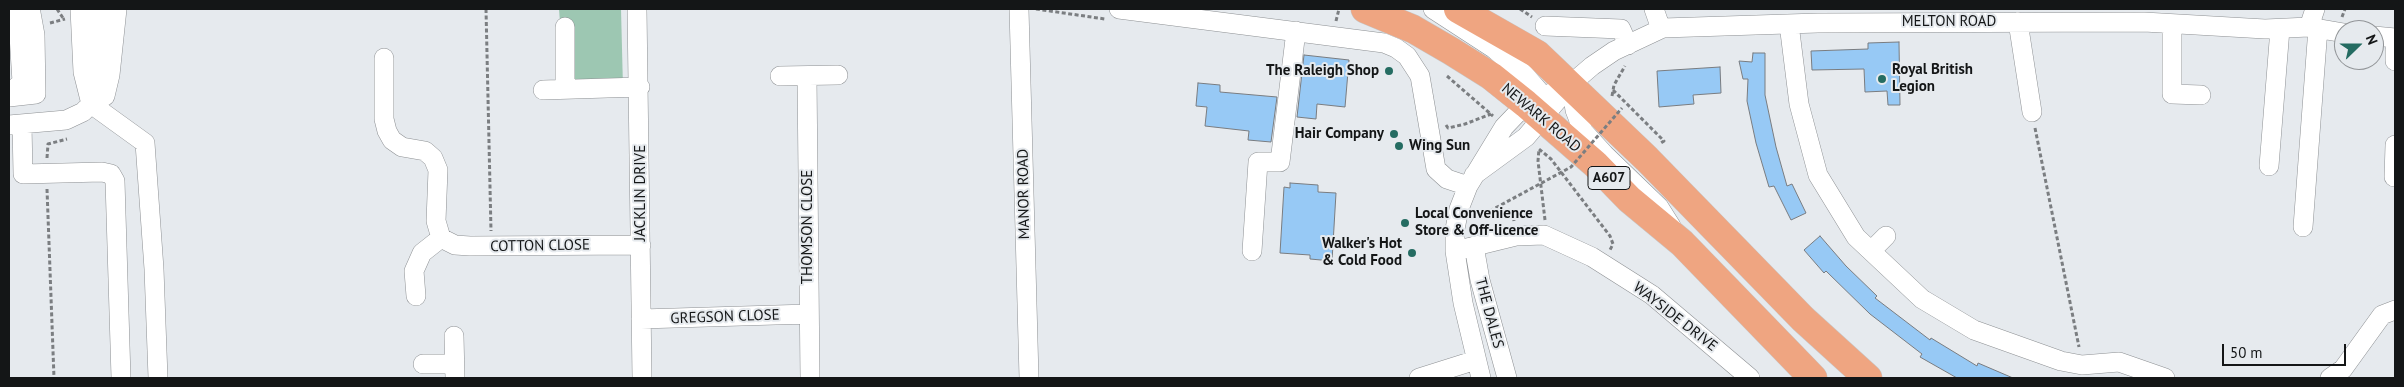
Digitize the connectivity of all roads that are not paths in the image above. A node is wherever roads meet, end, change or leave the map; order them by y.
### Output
1 (80, 9) edge
2 (99, 9) edge
3 (116, 9) edge
4 (637, 9) edge
5 (1019, 9) edge
6 (1119, 9) edge
7 (1433, 9) edge
8 (1458, 9) edge
9 (1654, 9) edge
10 (2315, 9) edge
11 (1371, 11) edge
12 (9, 13) edge
13 (1818, 16) edge
14 (2144, 16) edge
15 (9, 18) edge
16 (2018, 22) junction
17 (1789, 24) junction
18 (2172, 24) junction
19 (1545, 26) dead end
20 (565, 27) dead end
21 (2314, 28) junction
22 (1661, 29) junction
23 (2280, 29) junction
24 (1296, 31) junction
25 (2334, 31) edge
26 (1628, 45) junction
27 (2395, 49) edge
28 (384, 58) dead end
29 (2395, 61) edge
30 (838, 75) dead end
31 (780, 76) dead end
32 (807, 76) junction
33 (1571, 84) junction
34 (640, 87) junction
35 (565, 89) junction
36 (543, 90) dead end
37 (9, 95) edge
38 (2201, 95) dead end
39 (91, 104) junction
40 (1537, 106) junction
41 (2032, 112) road end
42 (16, 124) edge
43 (2395, 145) edge
44 (2269, 166) dead end
45 (2394, 177) edge
46 (1471, 180) junction
47 (2303, 227) dead end
48 (1886, 236) dead end
49 (441, 238) junction
50 (1682, 243) junction
51 (641, 245) junction
52 (1474, 246) junction
53 (1252, 251) dead end
54 (1454, 251) junction
55 (1871, 252) junction
56 (416, 296) dead end
57 (2395, 310) edge
58 (809, 314) junction
59 (641, 319) junction
60 (454, 336) dead end
61 (1476, 360) junction
62 (423, 364) dead end
63 (455, 371) edge
64 (2341, 375) edge
65 (121, 378) edge
66 (158, 378) edge
67 (642, 378) edge
68 (810, 378) edge
69 (1028, 378) edge
70 (1419, 378) edge
71 (1481, 378) edge
72 (1507, 378) edge
73 (1750, 378) edge
74 (1814, 378) edge
75 (1868, 378) edge
76 (2165, 378) edge

1 - 39 street
2 - 39 street
3 - 39 street
4 - 34 street, JACKLIN DRIVE
5 - 69 street, MANOR ROAD
6 - 24 street
7 - 40 street
8 - 33 highway, A607
9 - 22 street
10 - 21 street
11 - 40 highway, NEWARK ROAD / A607
12 - 37 street
13 - 16 street, MELTON ROAD
13 - 17 street, MELTON ROAD
14 - 16 street, MELTON ROAD
14 - 18 street, MELTON ROAD
15 - 37 street
16 - 41 street
17 - 22 street, MELTON ROAD
17 - 55 street
18 - 23 street, MELTON ROAD
18 - 38 street
19 - 26 street
20 - 35 street
21 - 23 street, MELTON ROAD
21 - 25 street, MELTON ROAD
21 - 47 street
22 - 26 street, MELTON ROAD
23 - 44 street
24 - 46 street
24 - 53 street
26 - 33 street, MELTON ROAD
27 - 29 street
28 - 49 street
30 - 32 street
31 - 32 street
32 - 58 street, THOMSON CLOSE
33 - 40 street, MELTON ROAD
33 - 50 street, A607
33 - 75 highway, A607
34 - 35 street
34 - 51 street, JACKLIN DRIVE
35 - 36 street
39 - 42 street
39 - 66 street
40 - 46 street
40 - 50 highway, NEWARK ROAD / A607
42 - 65 street
43 - 45 street
46 - 54 street
48 - 55 street
49 - 51 street, COTTON CLOSE
49 - 56 street
50 - 74 highway, NEWARK ROAD / A607
51 - 59 street, JACKLIN DRIVE
52 - 54 street, WAYSIDE DRIVE
52 - 72 street, THE DALES
52 - 73 street, WAYSIDE DRIVE
54 - 61 street
55 - 76 street
57 - 64 street
58 - 59 street, GREGSON CLOSE
58 - 68 street, THOMSON CLOSE
59 - 67 street, JACKLIN DRIVE
60 - 63 street
61 - 70 street
61 - 71 street
62 - 63 street

